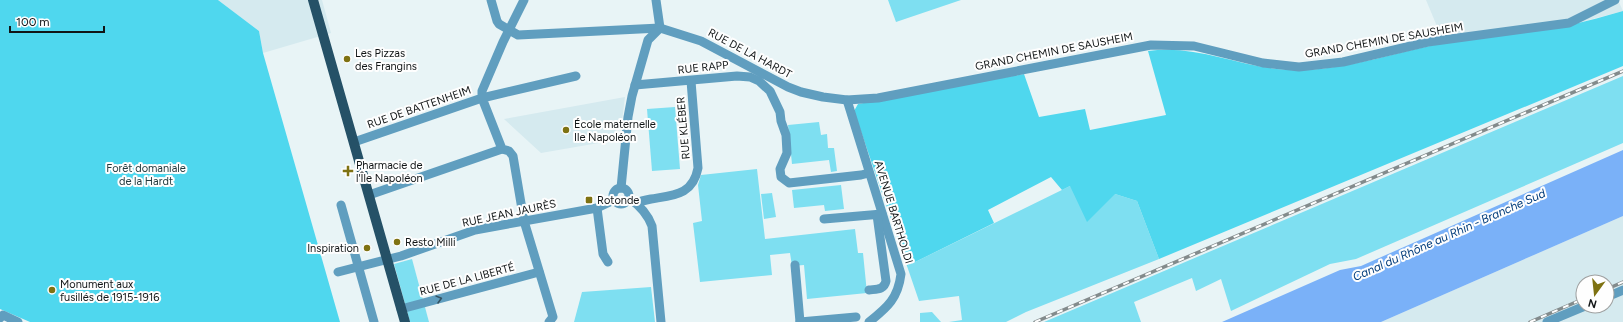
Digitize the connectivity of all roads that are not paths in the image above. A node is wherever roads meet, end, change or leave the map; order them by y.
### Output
1 (313, 0) edge
2 (491, 0) edge
3 (524, 0) edge
4 (656, 0) edge
5 (1615, 0) edge
6 (641, 28) junction
7 (660, 28) junction
8 (509, 31) junction
9 (648, 40) junction
10 (576, 76) dead end
11 (691, 81) junction
12 (635, 85) junction
13 (482, 98) junction
14 (847, 100) junction
15 (354, 142) junction
16 (502, 149) junction
17 (869, 173) junction
18 (621, 188) junction
19 (369, 195) junction
20 (614, 200) junction
21 (632, 201) junction
22 (341, 205) dead end
23 (597, 208) junction
24 (880, 214) junction
25 (824, 220) dead end
26 (524, 221) junction
27 (896, 259) junction
28 (387, 260) junction
29 (883, 260) junction
30 (608, 262) dead end
31 (795, 265) dead end
32 (358, 268) junction
33 (338, 272) dead end
34 (539, 272) junction
35 (869, 290) dead end
36 (401, 309) junction
37 (1575, 310) edge
38 (2, 317) edge
39 (856, 317) dead end
40 (551, 319) edge
41 (18, 322) edge
42 (374, 322) edge
43 (405, 322) edge
44 (661, 322) edge
45 (800, 322) edge
46 (870, 322) edge
47 (1547, 322) edge

1 - 15 main road
2 - 8 street
3 - 8 street, RUE DE BATTENHEIM
4 - 7 street
5 - 14 street, GRAND CHEMIN DE SAUSHEIM
6 - 7 street, RUE DE LA HARDT
6 - 8 street, RUE DE LA HARDT
6 - 9 street
7 - 9 street
7 - 14 street, RUE DE LA HARDT
8 - 13 street, RUE DE BATTENHEIM
9 - 12 street
10 - 13 street
11 - 12 street, RUE RAPP
11 - 17 street, RUE RAPP
11 - 21 street, RUE KLÉBER
12 - 18 street
13 - 15 street, RUE DE BATTENHEIM
13 - 16 street
14 - 17 street, AVENUE BARTHOLDI
15 - 19 main road
16 - 19 street
16 - 26 street
17 - 24 street, AVENUE BARTHOLDI
18 - 20 street
18 - 21 street
19 - 28 main road
20 - 21 street
20 - 23 street, RUE JEAN JAURÈS
21 - 44 street
22 - 32 street
23 - 26 street, RUE JEAN JAURÈS
23 - 30 street
24 - 25 street
24 - 27 street, AVENUE BARTHOLDI
24 - 29 street
26 - 28 street, RUE JEAN JAURÈS
26 - 34 street
27 - 29 street
27 - 46 street, AVENUE BARTHOLDI
28 - 32 street, RUE JEAN JAURÈS
28 - 36 main road
29 - 35 street
31 - 45 street
32 - 33 street, RUE JEAN JAURÈS
32 - 42 street
36 -> 34 street, RUE DE LA LIBERTÉ
34 - 40 street
36 - 43 main road
37 - 47 street
38 - 41 street
39 - 45 street

